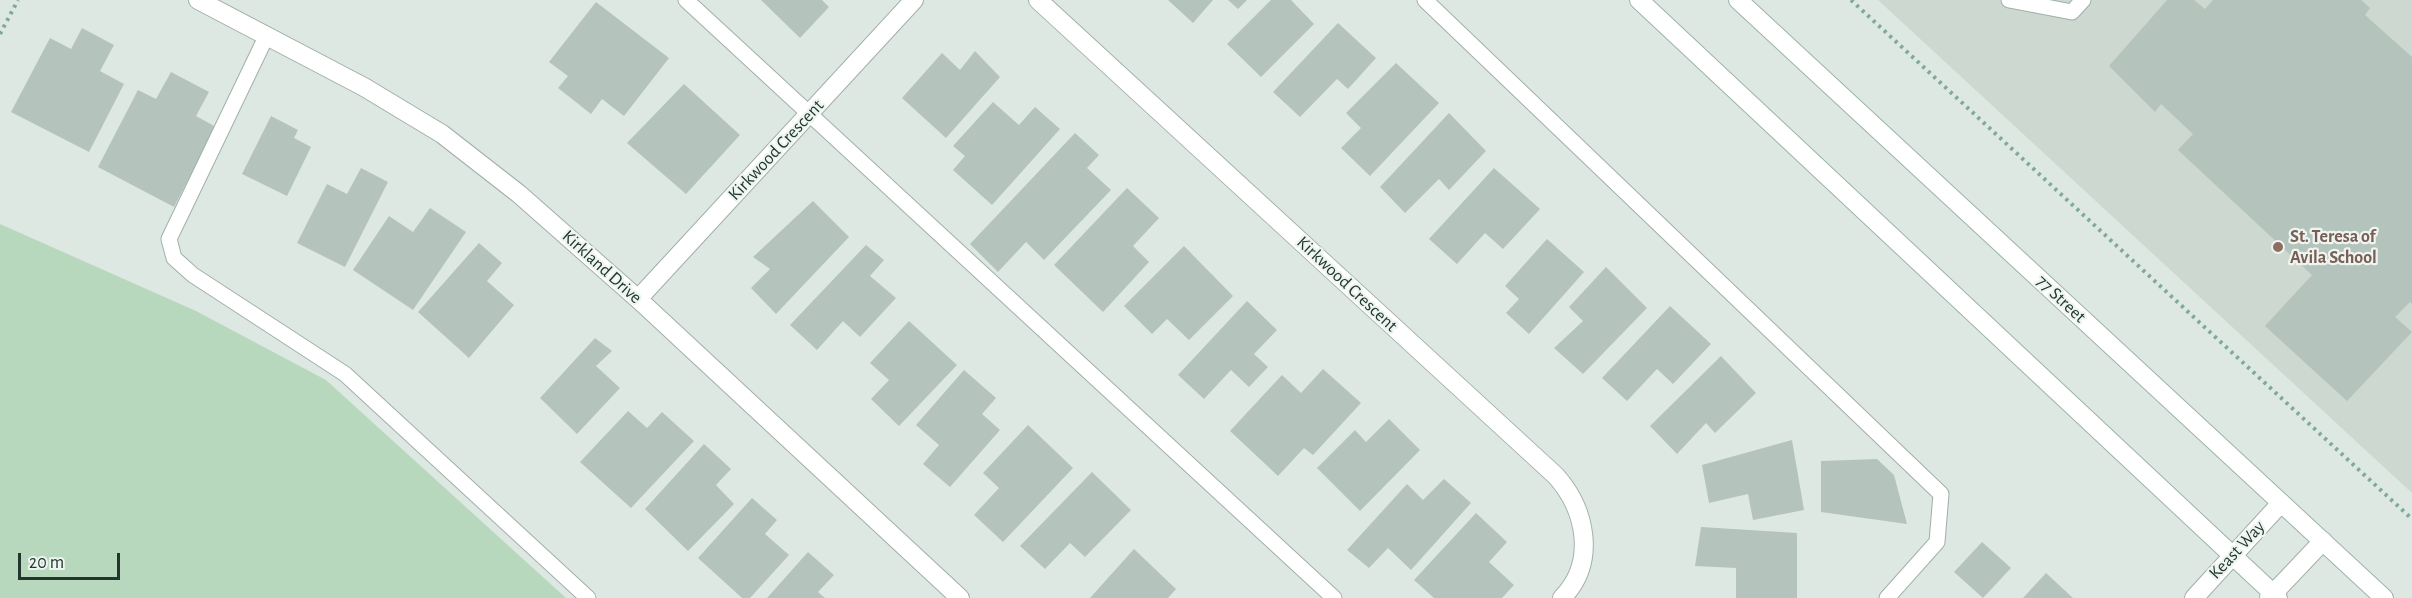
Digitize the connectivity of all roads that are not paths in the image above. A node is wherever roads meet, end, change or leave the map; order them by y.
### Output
1 (198, 0) edge
2 (686, 0) edge
3 (914, 0) edge
4 (1038, 0) edge
5 (1425, 0) edge
6 (1639, 0) edge
7 (1738, 0) edge
8 (2010, 0) edge
9 (2083, 0) edge
10 (267, 35) junction
11 (810, 114) junction
12 (638, 299) junction
13 (2281, 503) junction
14 (2322, 541) junction
15 (2233, 556) junction
16 (2273, 597) edge
17 (588, 598) edge
18 (960, 598) edge
19 (1334, 598) edge
20 (1563, 598) edge
21 (1887, 598) edge
22 (2194, 598) edge
23 (2384, 598) edge

1 - 10 street, Kirkland Drive
2 - 11 lane
3 - 11 street, Kirkwood Crescent
4 - 20 street, Kirkwood Crescent
5 - 21 lane
6 - 15 street
7 - 13 street, 77 Street
8 - 9 lane
10 - 12 street, Kirkland Drive
10 - 17 lane
11 - 12 street, Kirkwood Crescent
11 - 19 lane
12 - 18 street, Kirkland Drive
13 - 14 street, 77 Street
13 - 15 street, Keast Way
14 - 16 street
14 - 23 street, 77 Street
15 - 16 street
15 - 22 street, Keast Way

